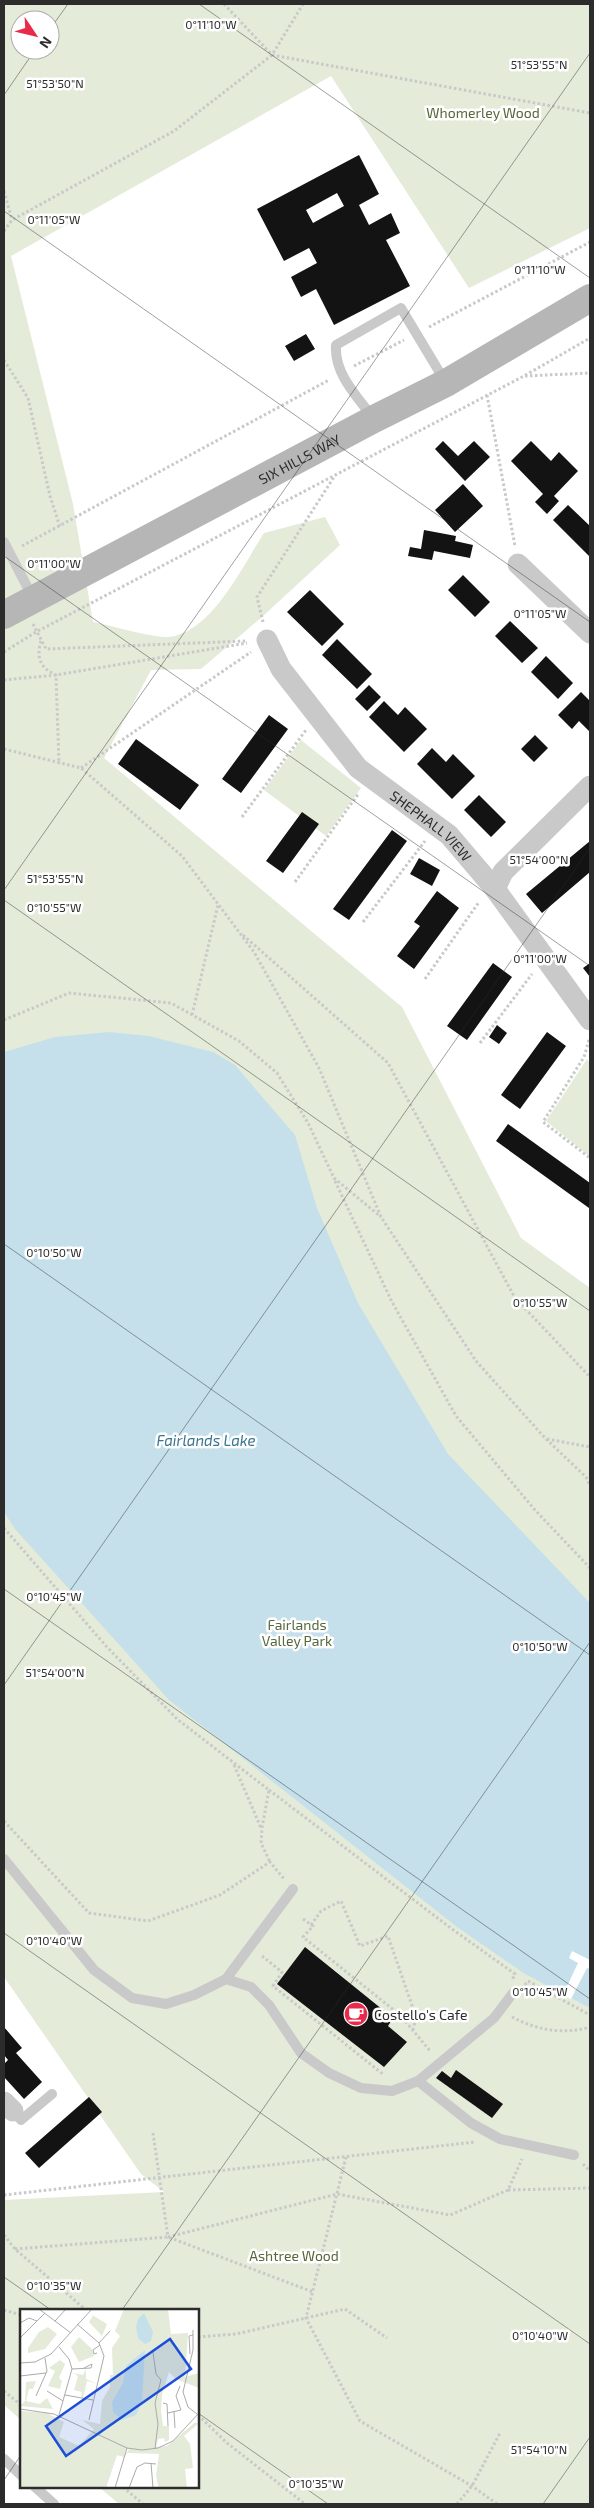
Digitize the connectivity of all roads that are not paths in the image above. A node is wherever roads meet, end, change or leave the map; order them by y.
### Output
1 (590, 298) edge
2 (446, 383) junction
3 (374, 419) junction
4 (4, 542) edge
5 (518, 564) road end
6 (21, 606) edge
7 (590, 633) edge
8 (268, 640) road end
9 (590, 786) edge
10 (493, 887) junction
11 (590, 1020) edge
12 (4, 1859) edge
13 (293, 1889) road end
14 (226, 1979) junction
15 (510, 1997) road end
16 (418, 2081) junction
17 (52, 2094) dead end
18 (8, 2106) edge
19 (574, 2155) dead end
20 (4, 2459) edge
21 (20, 2474) edge
22 (36, 2488) edge
23 (54, 2504) edge

1 - 2 street, SIX HILLS WAY
2 - 3 street, SIX HILLS WAY
2 - 3 lane
3 - 6 street, SIX HILLS WAY
4 - 6 lane
5 - 7 street
8 - 10 street, SHEPHALL VIEW
9 - 10 street
10 - 11 street, SHEPHALL VIEW
12 - 14 lane
13 - 14 lane
14 - 16 lane
15 - 16 lane
16 - 19 lane
17 - 18 lane
20 - 21 lane
22 - 23 lane

